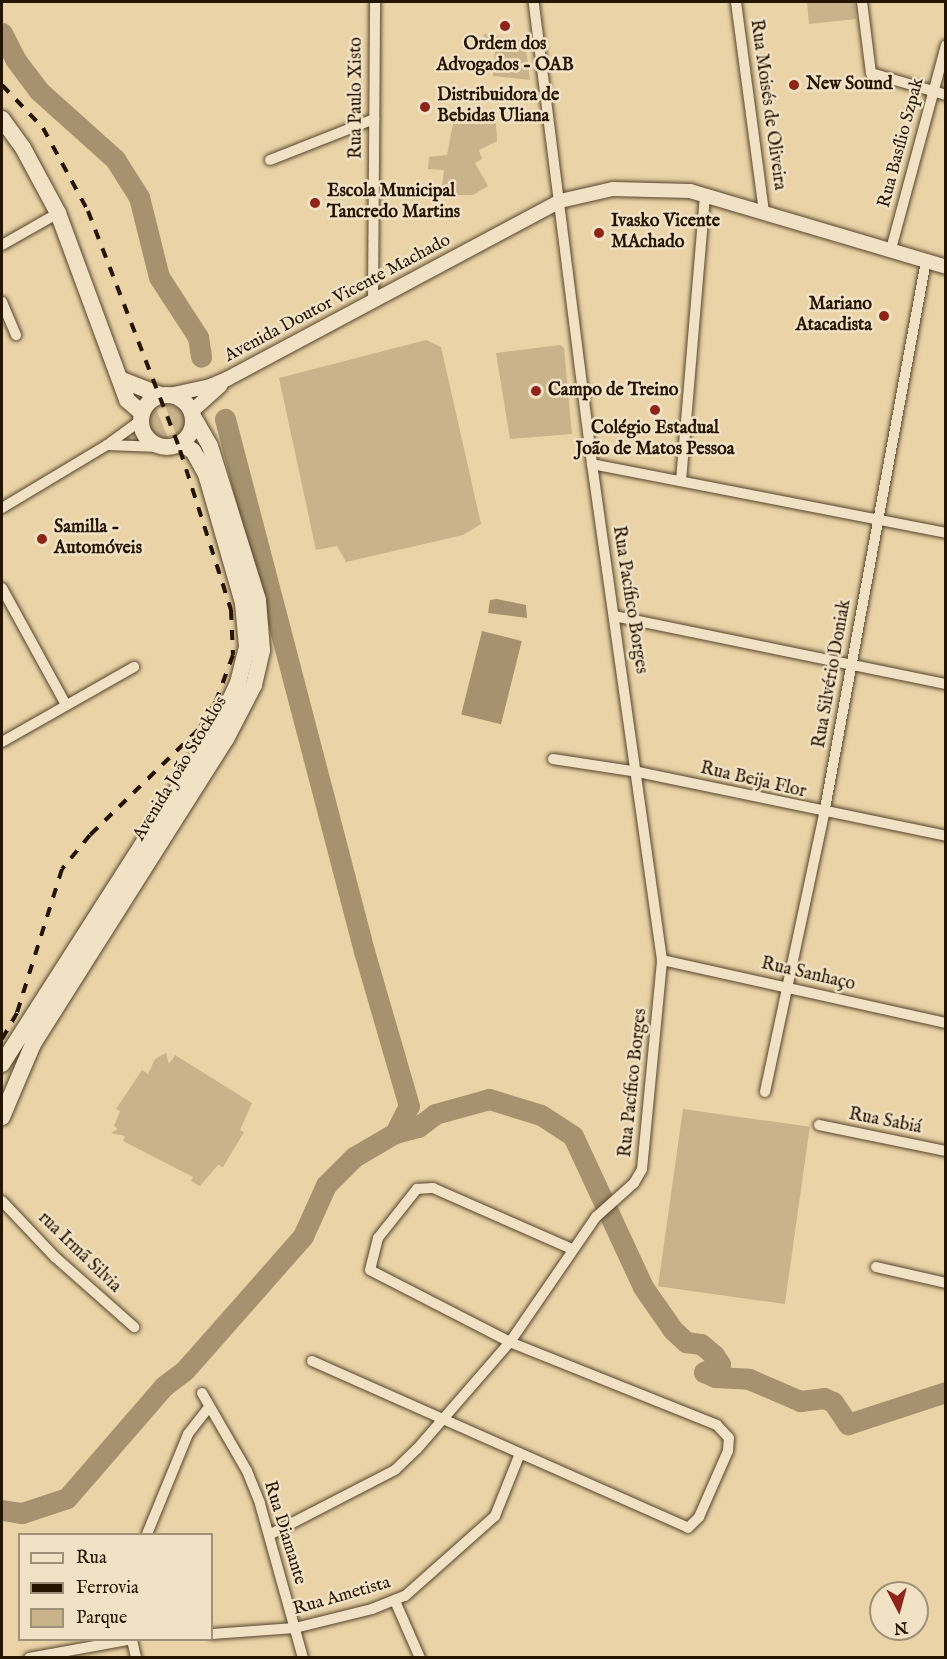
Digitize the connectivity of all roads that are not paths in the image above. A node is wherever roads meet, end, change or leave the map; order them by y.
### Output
1 (375, 2) edge
2 (534, 2) edge
3 (736, 2) edge
4 (862, 2) edge
5 (945, 45) edge
6 (932, 91) junction
7 (945, 95) edge
8 (2, 119) edge
9 (374, 119) junction
10 (270, 160) dead end
11 (705, 195) junction
12 (560, 201) junction
13 (764, 212) junction
14 (58, 213) junction
15 (2, 245) edge
16 (891, 249) junction
17 (926, 261) junction
18 (945, 267) edge
19 (2, 302) edge
20 (373, 302) junction
21 (16, 335) dead end
22 (227, 379) junction
23 (122, 380) junction
24 (164, 395) junction
25 (192, 414) junction
26 (141, 417) junction
27 (181, 443) junction
28 (107, 445) junction
29 (160, 447) junction
30 (592, 464) junction
31 (681, 482) junction
32 (2, 508) edge
33 (879, 520) junction
34 (945, 533) edge
35 (2, 588) edge
36 (614, 616) junction
37 (850, 663) junction
38 (134, 667) dead end
39 (945, 684) edge
40 (66, 705) junction
41 (2, 742) edge
42 (553, 759) dead end
43 (638, 772) junction
44 (825, 814) junction
45 (945, 836) edge
46 (662, 960) junction
47 (787, 987) junction
48 (945, 1023) edge
49 (2, 1064) edge
50 (765, 1092) dead end
51 (2, 1117) edge
52 (819, 1125) dead end
53 (945, 1151) edge
54 (2, 1201) edge
55 (573, 1249) junction
56 (876, 1267) dead end
57 (945, 1283) edge
58 (134, 1327) dead end
59 (510, 1342) junction
60 (312, 1361) dead end
61 (202, 1393) dead end
62 (208, 1408) junction
63 (441, 1420) junction
64 (519, 1456) junction
65 (147, 1533) edge
66 (269, 1535) junction
67 (395, 1601) junction
68 (295, 1628) junction
69 (213, 1634) edge
70 (124, 1641) edge
71 (130, 1641) edge
72 (29, 1658) edge
73 (136, 1658) edge
74 (303, 1658) edge
75 (420, 1658) edge

1 - 9 street, Rua Paulo Xisto
2 - 12 street, Rua Pacífico Borges
3 - 13 street, Rua Moisés de Oliveira
4 - 6 street
5 - 6 street, Rua Basílio Szpak
6 - 7 street
6 - 16 street, Rua Basílio Szpak
8 - 14 main road
9 - 10 street
9 - 20 street, Rua Paulo Xisto
11 - 12 street, Avenida Doutor Vicente Machado
11 - 13 street, Avenida Doutor Vicente Machado
11 - 31 street
12 - 20 street, Avenida Doutor Vicente Machado
12 - 30 street, Rua Pacífico Borges
13 - 16 street, Avenida Doutor Vicente Machado
14 - 15 street
14 - 23 main road
16 - 17 street, Avenida Doutor Vicente Machado
17 - 18 street, Avenida Doutor Vicente Machado
17 - 33 street, Rua Silvério Doniak
19 - 21 street
20 - 22 street, Avenida Doutor Vicente Machado
22 - 24 street, Avenida Doutor Vicente Machado
22 - 25 street, Avenida Doutor Vicente Machado
23 - 24 main road
23 - 26 main road
24 - 25 main road
24 - 26 main road
25 - 27 main road
25 - 51 main road, Avenida João Stocklos
26 - 28 street
26 - 29 main road
27 - 29 main road
27 - 49 main road, Avenida João Stocklos
28 - 29 street
28 - 32 street
30 - 31 street
30 - 36 street, Rua Pacífico Borges
31 - 33 street
33 - 34 street
33 - 37 street, Rua Silvério Doniak
35 - 40 street
36 - 37 street
36 - 43 street, Rua Pacífico Borges
37 - 39 street
37 - 44 street, Rua Silvério Doniak
38 - 40 street
40 - 41 street
42 - 43 street, Rua Beija Flor
43 - 44 street, Rua Beija Flor
43 - 46 street, Rua Pacífico Borges
44 - 45 street, Rua Beija Flor
44 - 47 street, Rua Silvério Doniak
46 - 47 street, Rua Sanhaço
46 - 55 street, Rua Pacífico Borges
47 - 48 street, Rua Sanhaço
47 - 50 street, Rua Silvério Doniak
52 - 53 street, Rua Sabiá
54 - 58 street, rua Irmã Silvia
55 - 59 street
55 - 59 street
56 - 57 street
59 - 63 street
59 - 64 street
60 - 63 street
61 - 62 street, Rua Diamante
62 - 65 street
62 - 66 street, Rua Diamante
63 - 64 street
63 - 66 street
64 - 67 street, Rua Ametista
66 - 68 street, Rua Diamante
67 - 68 street, Rua Ametista
67 - 75 street
68 - 69 street, Rua Ametista
68 - 74 street, Rua Diamante
70 - 72 street
71 - 73 street

